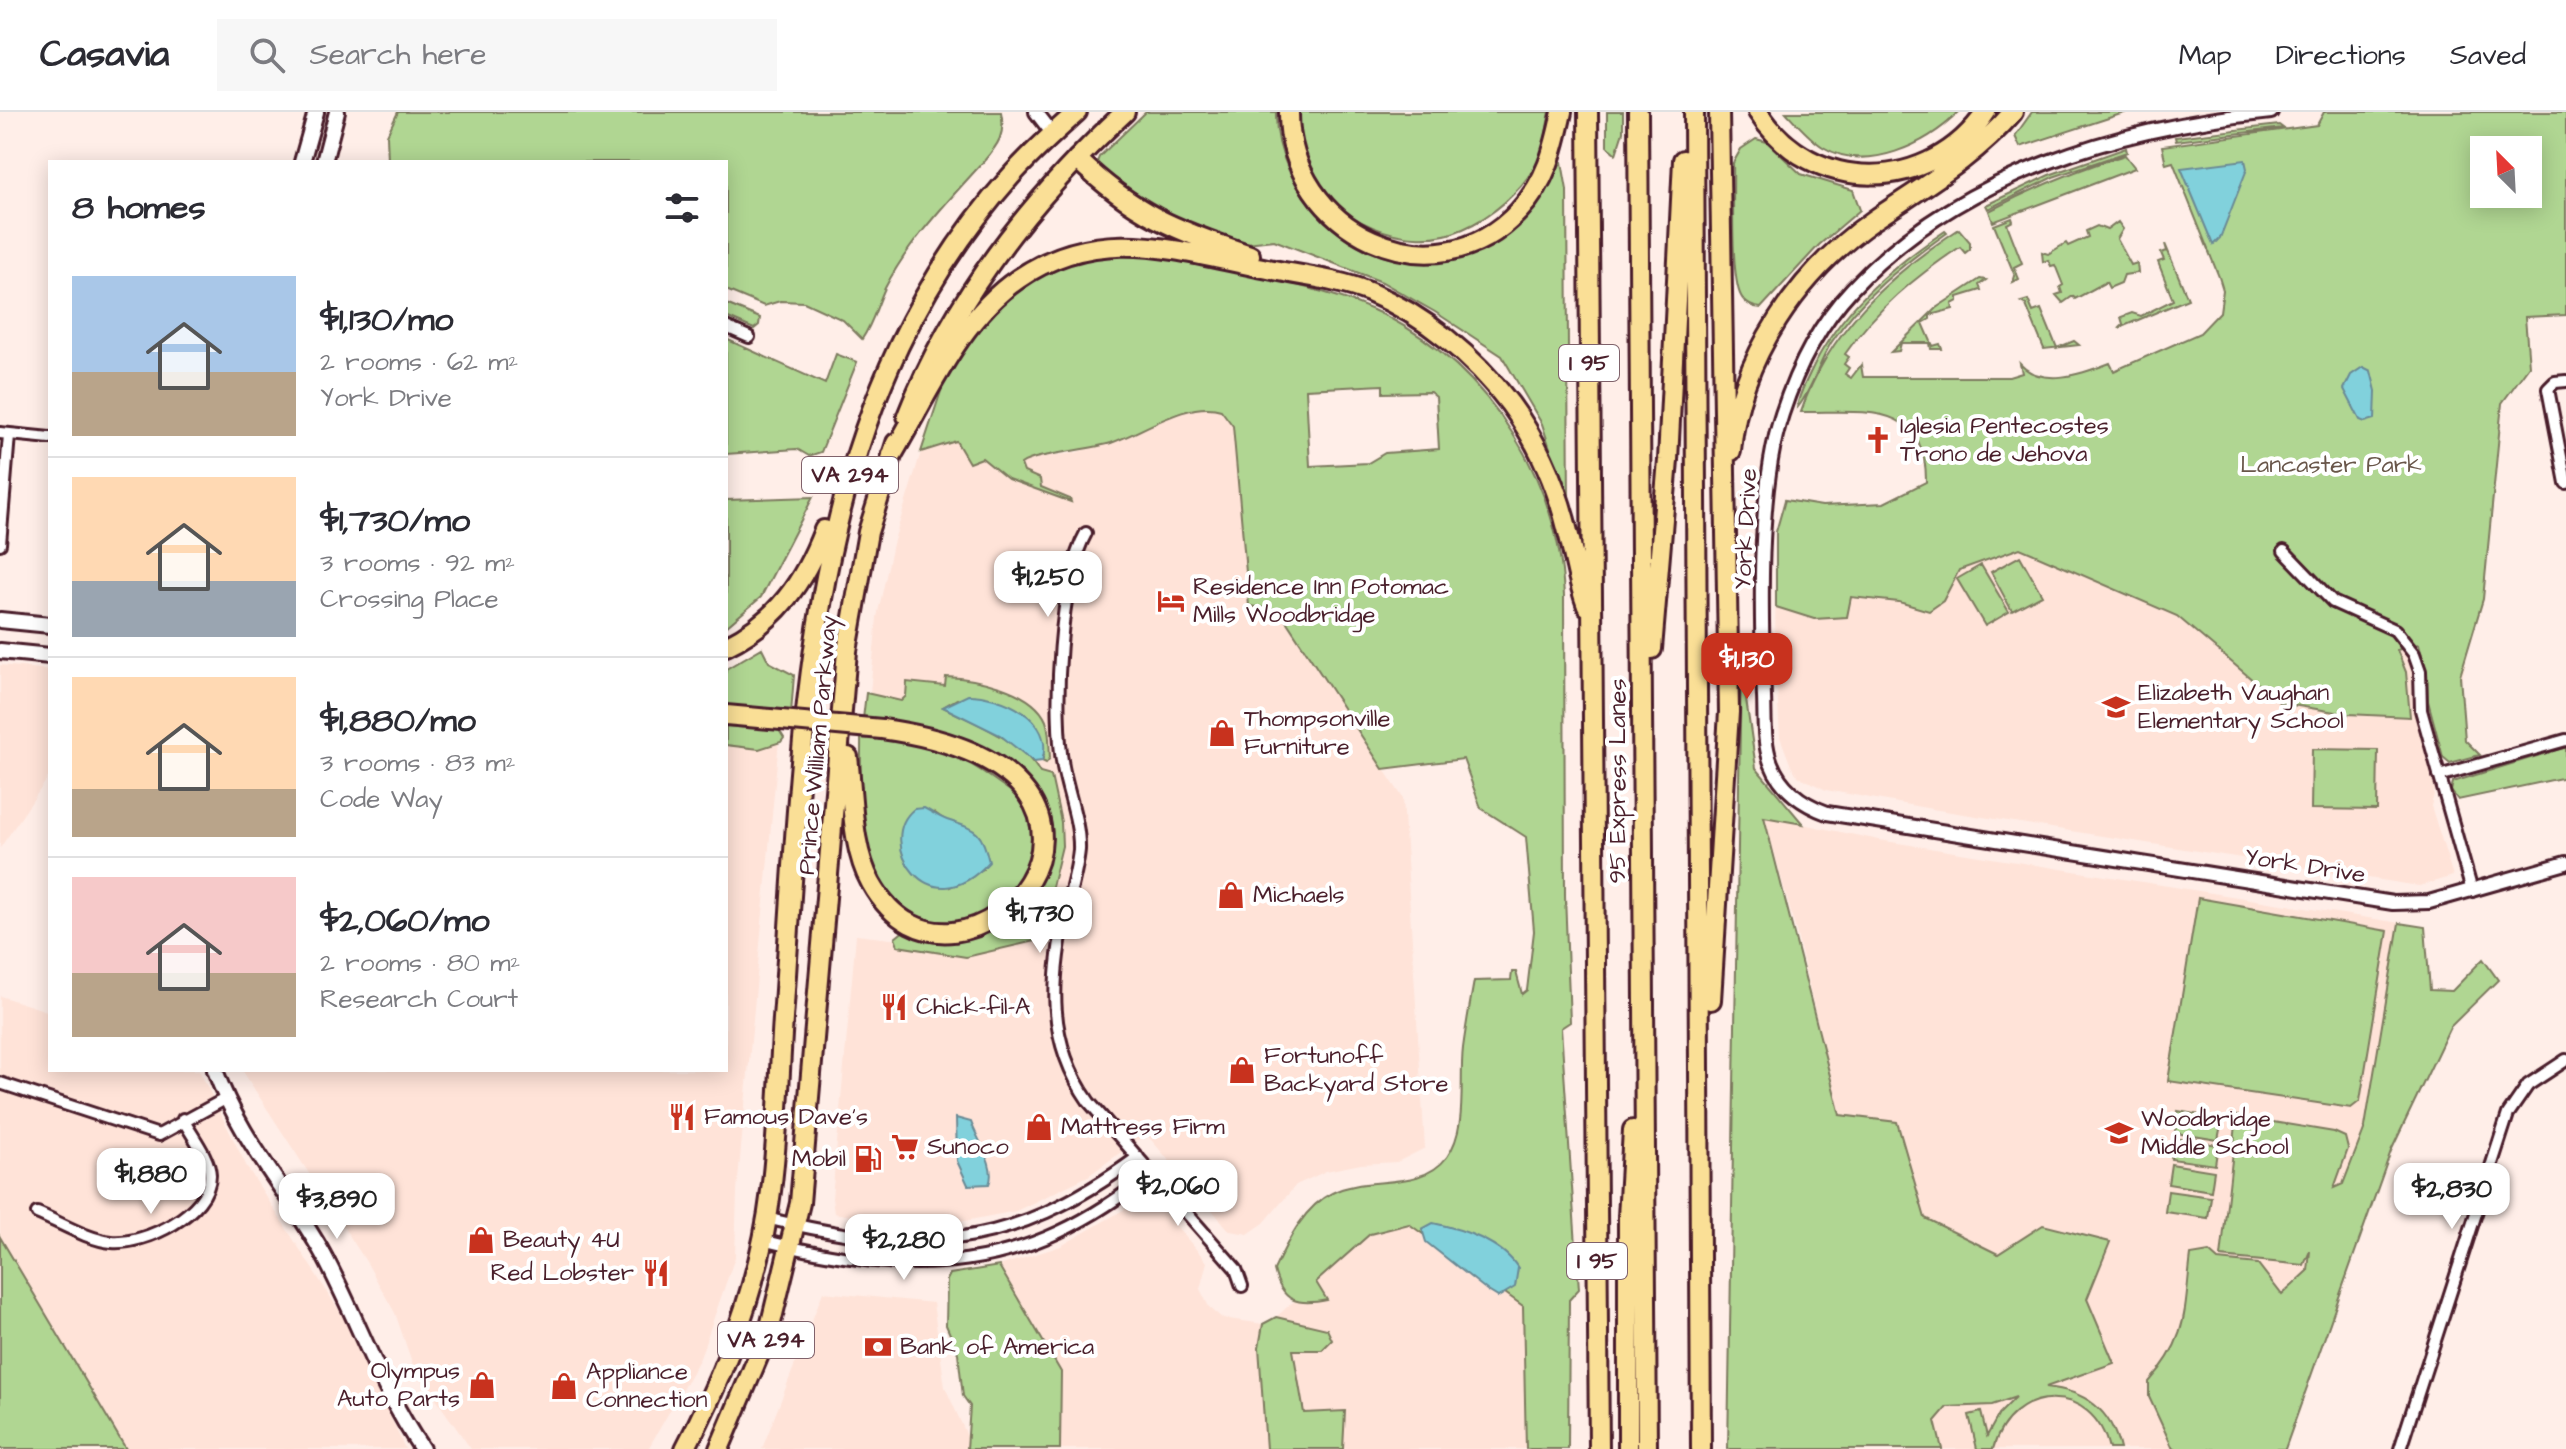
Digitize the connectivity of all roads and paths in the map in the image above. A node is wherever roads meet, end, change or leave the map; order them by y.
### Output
1 (316, 112) edge
2 (337, 112) edge
3 (1036, 112) edge
4 (1077, 112) edge
5 (1125, 112) edge
6 (1289, 112) edge
7 (1562, 112) edge
8 (1588, 112) edge
9 (1638, 112) edge
10 (1685, 112) edge
11 (1694, 112) edge
12 (1719, 112) edge
13 (1758, 112) edge
14 (1986, 112) edge
15 (2013, 112) edge
16 (2271, 112) edge
17 (1053, 134) junction
18 (1077, 159) junction
19 (303, 160) edge
20 (325, 160) edge
21 (1330, 281) junction
22 (728, 328) edge
23 (749, 337) dead end
24 (2566, 381) edge
25 (5, 434) edge
26 (862, 434) junction
27 (48, 438) edge
28 (892, 455) junction
29 (2566, 483) edge
30 (1086, 533) dead end
31 (1725, 541) junction
32 (0, 544) edge
33 (2284, 551) dead end
34 (1591, 614) junction
35 (0, 620) edge
36 (48, 625) edge
37 (728, 645) edge
38 (0, 651) edge
39 (48, 656) edge
40 (843, 713) junction
41 (728, 715) edge
42 (844, 726) edge
43 (844, 726) edge
44 (844, 726) edge
45 (844, 726) edge
46 (2566, 740) edge
47 (1642, 764) junction
48 (2439, 776) junction
49 (2566, 863) edge
50 (2472, 891) junction
51 (1642, 983) junction
52 (2566, 1060) edge
53 (216, 1072) edge
54 (0, 1083) edge
55 (227, 1098) junction
56 (183, 1119) junction
57 (1138, 1157) junction
58 (1152, 1172) junction
59 (37, 1213) dead end
60 (1702, 1215) junction
61 (766, 1218) junction
62 (796, 1226) junction
63 (762, 1240) junction
64 (792, 1248) junction
65 (1242, 1286) dead end
66 (1628, 1440) edge
67 (422, 1449) edge
68 (685, 1449) edge
69 (719, 1449) edge
70 (1599, 1449) edge
71 (1647, 1449) edge
72 (1701, 1449) edge
73 (2400, 1449) edge

1 - 19 main road
2 - 20 main road
3 - 17 street
4 - 17 highway, Prince William Parkway / VA 294
5 - 18 highway, Prince William Parkway / VA 294
6 - 7 highway
8 - 34 highway, I 95
9 - 47 highway, 95 Express Lanes
10 - 47 highway
11 - 60 highway
12 - 31 highway
13 - 14 highway
15 - 31 highway
16 - 50 street, York Drive
17 - 18 highway
17 - 26 highway, Prince William Parkway / VA 294
18 - 21 highway
18 - 28 highway, Prince William Parkway / VA 294
21 - 28 highway
21 - 34 highway
22 - 23 street
24 - 29 street
25 - 27 street
25 - 32 street
26 - 37 highway
26 - 61 highway, Prince William Parkway / VA 294
28 - 40 highway, Prince William Parkway / VA 294
30 - 57 street
31 - 60 highway
33 - 48 street
34 - 70 highway, I 95
35 - 36 main road
38 - 39 main road
40 - 45 highway, bridge
40 - 62 highway, Prince William Parkway / VA 294
41 - 42 highway, bridge
43 - 44 highway, bridge
46 - 48 street
47 - 51 highway, 95 Express Lanes
48 - 50 street
49 - 50 street, York Drive
51 - 66 highway
51 - 71 highway, 95 Express Lanes
52 - 73 street
53 - 55 main road
54 - 56 street
55 - 56 street
55 - 67 main road
56 - 59 street
57 - 58 street
57 - 62 street
58 - 64 street
58 - 65 street
60 - 72 highway
61 - 62 street
61 - 63 highway, Prince William Parkway / VA 294
62 - 64 highway, Prince William Parkway / VA 294
63 - 64 street
63 - 68 highway, Prince William Parkway / VA 294
64 - 69 highway, Prince William Parkway / VA 294

